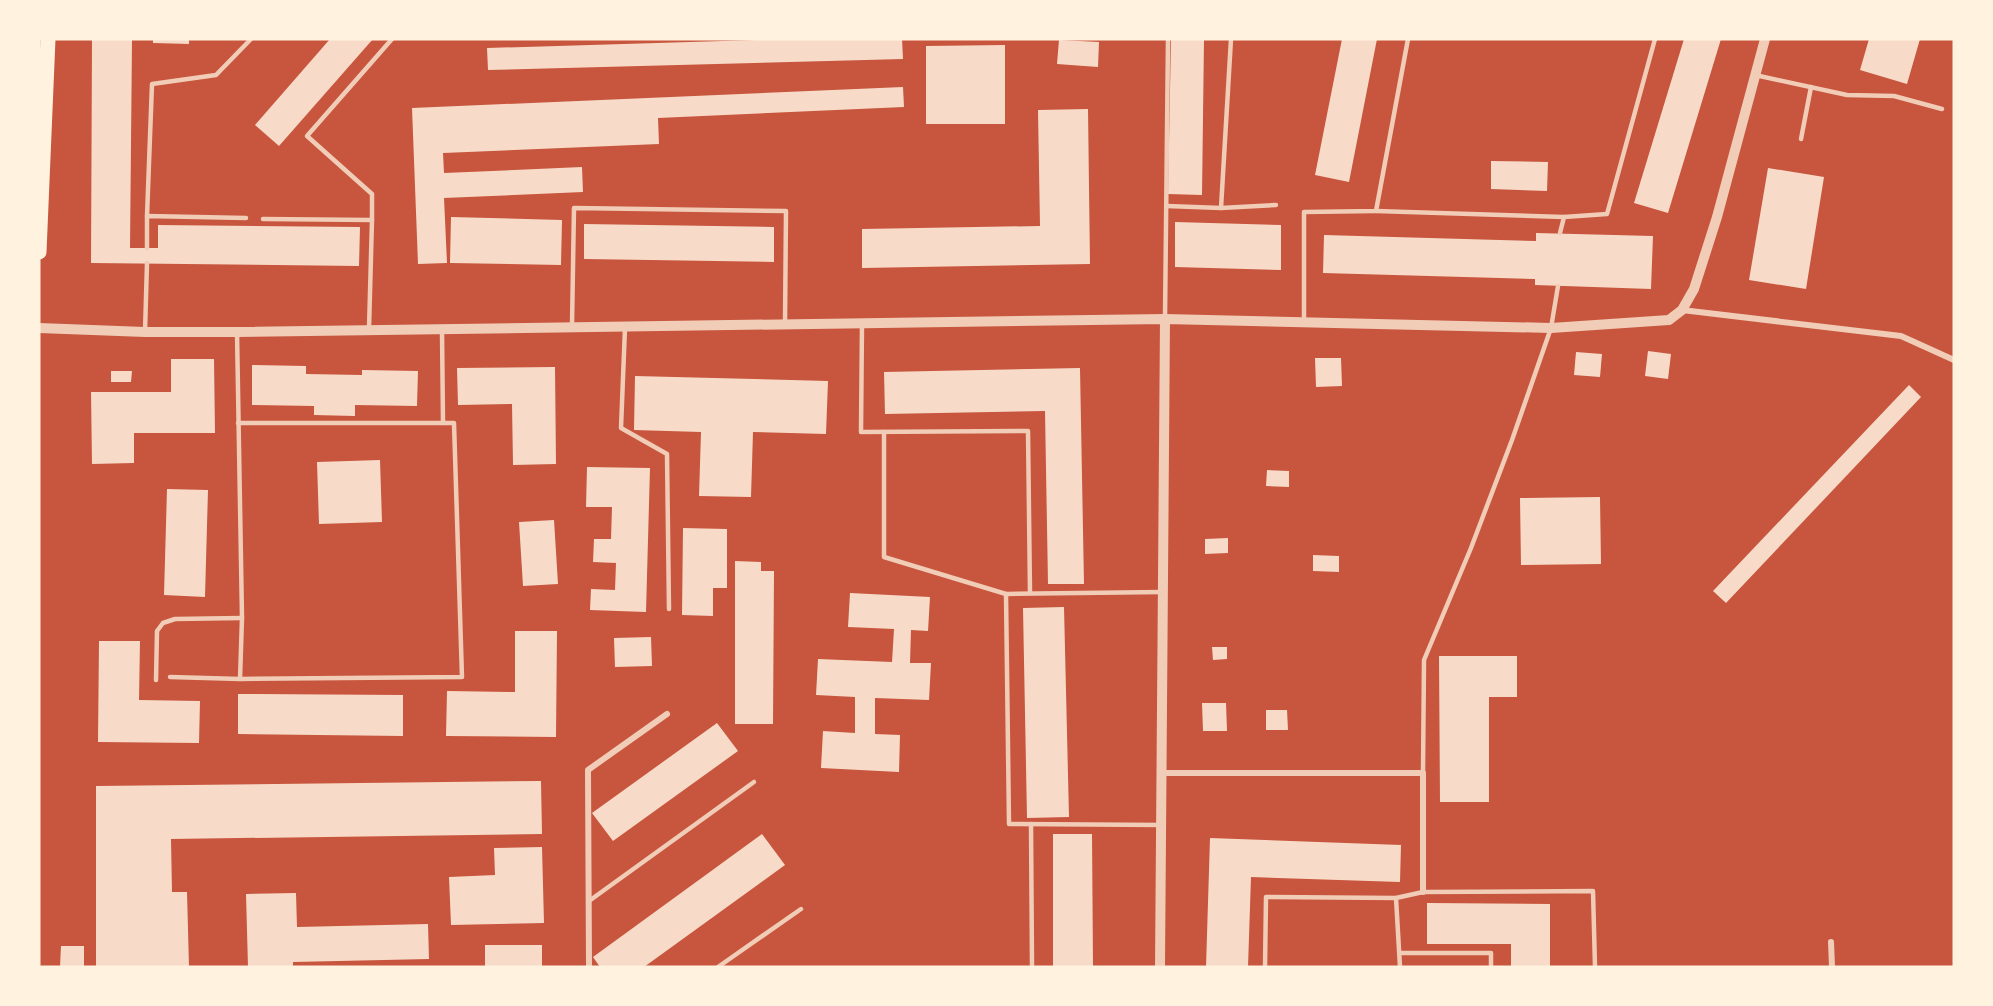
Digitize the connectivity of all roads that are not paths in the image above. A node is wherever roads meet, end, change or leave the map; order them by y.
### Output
1 (48, 39) edge
2 (251, 39) edge
3 (392, 39) edge
4 (1168, 39) edge
5 (1231, 39) edge
6 (1408, 39) edge
7 (1655, 39) edge
8 (1765, 39) edge
9 (1755, 75) junction
10 (1811, 87) junction
11 (1942, 109) dead end
12 (1800, 139) dead end
13 (1167, 206) junction
14 (1276, 206) dead end
15 (1221, 208) junction
16 (1376, 211) junction
17 (147, 216) junction
18 (1564, 217) junction
19 (246, 218) dead end
20 (262, 219) dead end
21 (372, 220) junction
22 (1560, 233) dead end
23 (147, 248) dead end
24 (39, 252) edge
25 (147, 264) dead end
26 (1558, 286) dead end
27 (1682, 310) junction
28 (1165, 319) junction
29 (1304, 322) junction
30 (862, 323) junction
31 (785, 324) junction
32 (572, 326) junction
33 (625, 326) junction
34 (39, 328) edge
35 (442, 328) junction
36 (1551, 328) junction
37 (369, 329) junction
38 (145, 332) junction
39 (237, 332) junction
40 (1954, 360) edge
41 (238, 423) junction
42 (443, 423) junction
43 (884, 432) junction
44 (1163, 592) junction
45 (1030, 593) junction
46 (1006, 594) junction
47 (669, 609) dead end
48 (242, 618) junction
49 (170, 677) dead end
50 (240, 679) junction
51 (156, 680) dead end
52 (667, 714) dead end
53 (1162, 773) junction
54 (1423, 773) junction
55 (754, 782) dead end
56 (1031, 824) junction
57 (1162, 825) junction
58 (1424, 892) junction
59 (1396, 898) junction
60 (589, 901) junction
61 (801, 909) dead end
62 (1831, 942) dead end
63 (1400, 953) junction
64 (589, 967) edge
65 (718, 967) edge
66 (1032, 967) edge
67 (1160, 967) edge
68 (1265, 967) edge
69 (1400, 967) edge
70 (1491, 967) edge
71 (1595, 967) edge
72 (1832, 967) edge

1 - 24 main road
2 - 17 lane
3 - 21 lane
4 - 13 lane
5 - 15 lane
6 - 16 lane
7 - 18 lane
8 - 9 street
9 - 10 lane
9 - 27 street
10 - 11 lane
10 - 12 lane
13 - 15 lane
13 - 28 lane
14 - 15 lane
16 - 18 lane
16 - 29 lane
17 - 19 lane
17 - 23 lane
18 - 22 lane
20 - 21 lane
21 - 37 lane
25 - 38 lane
26 - 36 lane
27 - 36 street
27 - 40 street
28 - 29 street
28 - 30 street
28 - 44 street
29 - 36 street
30 - 31 street
30 - 43 lane
31 - 32 lane
31 - 33 street
32 - 33 street
32 - 35 street
33 - 47 lane
34 - 38 street
35 - 37 street
35 - 42 lane
36 - 54 lane
37 - 39 street
38 - 39 street
39 - 41 lane
41 - 42 lane
41 - 48 lane
42 - 50 lane
43 - 45 lane
43 - 46 lane
44 - 45 lane
44 - 53 street
45 - 46 lane
46 - 56 lane
48 - 50 lane
48 - 51 lane
49 - 50 lane
52 - 60 street
53 - 54 street
53 - 57 street
54 - 58 street
55 - 60 lane
56 - 57 lane
56 - 66 lane
57 - 67 street
58 - 59 lane
58 - 71 lane
59 - 63 lane
59 - 68 lane
60 - 64 street
61 - 65 lane
62 - 72 street
63 - 69 lane
63 - 70 lane

